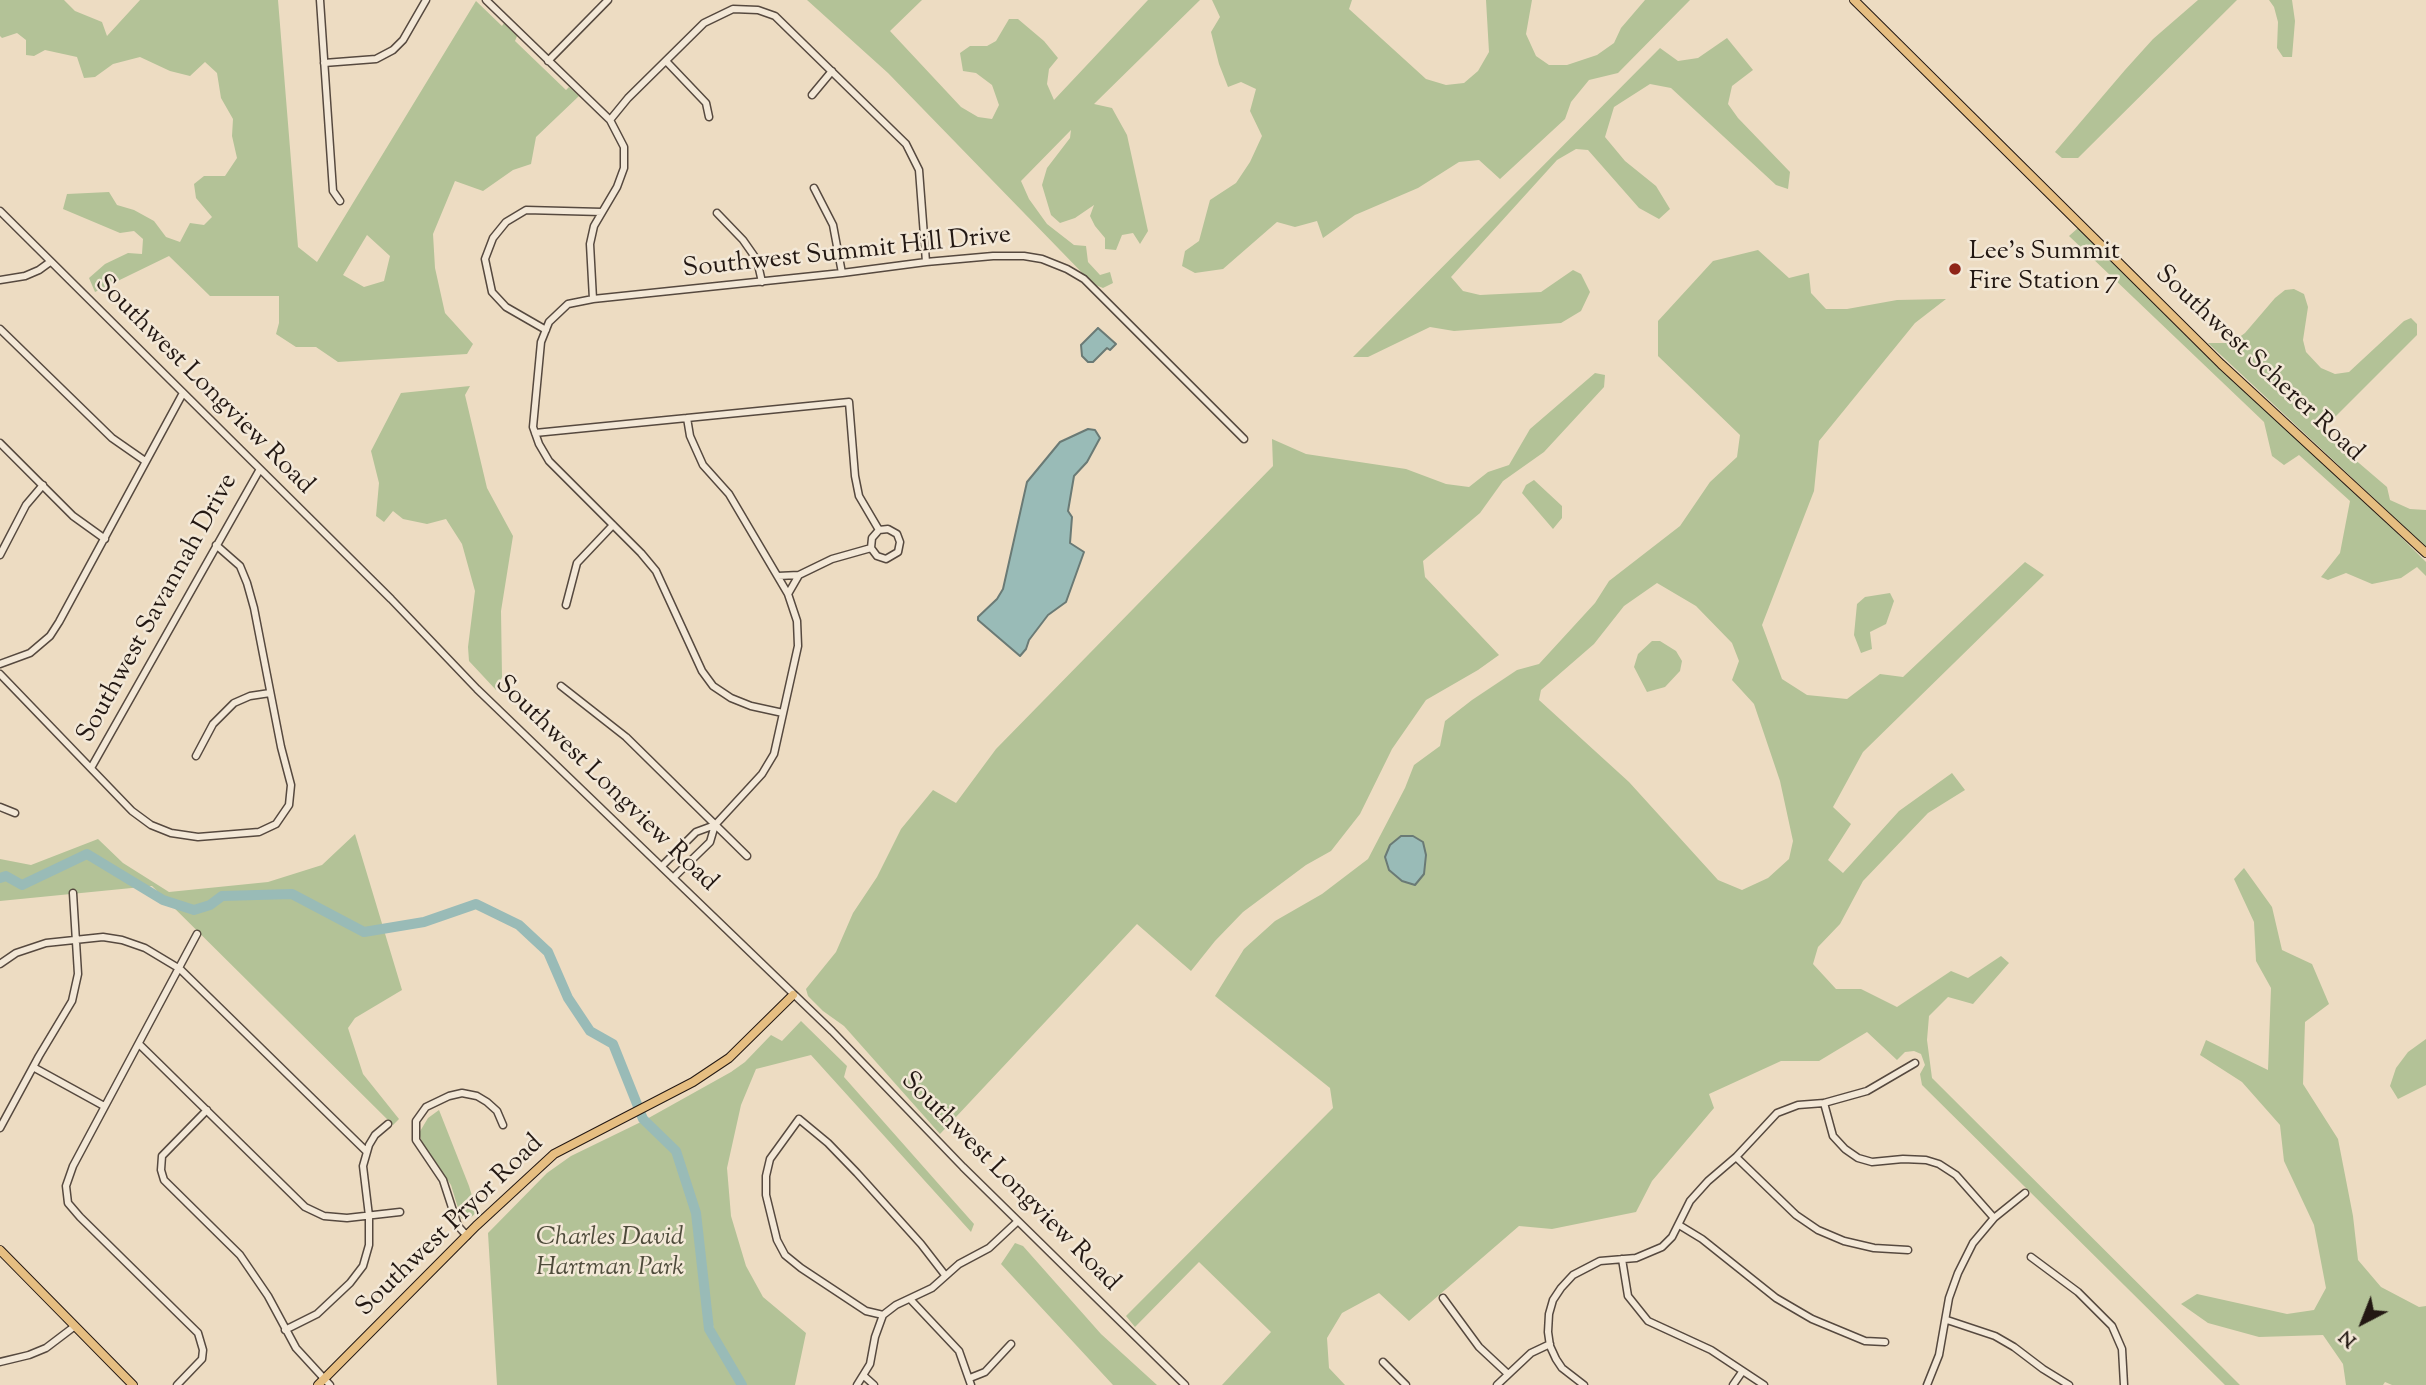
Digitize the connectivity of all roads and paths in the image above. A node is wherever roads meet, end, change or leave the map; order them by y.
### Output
1 (320, 0) edge
2 (426, 0) edge
3 (486, 0) edge
4 (608, 0) edge
5 (1854, 0) edge
6 (548, 61) junction
7 (666, 61) junction
8 (324, 63) junction
9 (832, 71) junction
10 (812, 95) dead end
11 (709, 117) dead end
12 (610, 120) junction
13 (814, 188) dead end
14 (340, 201) dead end
15 (0, 211) edge
16 (602, 212) junction
17 (717, 213) dead end
18 (50, 262) junction
19 (926, 262) junction
20 (842, 273) junction
21 (0, 280) edge
22 (762, 282) junction
23 (593, 299) junction
24 (0, 329) edge
25 (546, 330) junction
26 (183, 393) junction
27 (687, 418) junction
28 (535, 433) junction
29 (1244, 439) dead end
30 (0, 443) edge
31 (145, 461) junction
32 (260, 469) junction
33 (43, 485) junction
34 (613, 525) junction
35 (878, 530) junction
36 (105, 539) junction
37 (216, 545) junction
38 (871, 548) junction
39 (2426, 552) edge
40 (0, 555) edge
41 (799, 575) junction
42 (778, 576) junction
43 (788, 594) junction
44 (566, 605) dead end
45 (0, 664) edge
46 (0, 674) edge
47 (561, 686) dead end
48 (270, 693) junction
49 (783, 713) junction
50 (197, 756) dead end
51 (91, 768) junction
52 (0, 807) edge
53 (15, 813) dead end
54 (715, 825) junction
55 (747, 856) dead end
56 (662, 866) junction
57 (673, 878) junction
58 (74, 893) dead end
59 (197, 934) dead end
60 (76, 939) junction
61 (0, 964) edge
62 (180, 969) junction
63 (793, 995) junction
64 (139, 1044) junction
65 (1915, 1063) dead end
66 (33, 1067) junction
67 (1824, 1102) junction
68 (104, 1106) junction
69 (206, 1110) junction
70 (388, 1124) dead end
71 (503, 1125) dead end
72 (0, 1128) edge
73 (366, 1151) junction
74 (1736, 1157) junction
75 (2025, 1193) dead end
76 (400, 1212) dead end
77 (369, 1216) junction
78 (1994, 1217) junction
79 (1018, 1221) junction
80 (1679, 1224) junction
81 (467, 1236) junction
82 (1908, 1250) dead end
83 (1, 1253) edge
84 (2031, 1257) dead end
85 (1622, 1259) junction
86 (945, 1275) junction
87 (1443, 1297) dead end
88 (910, 1299) junction
89 (883, 1315) junction
90 (1947, 1320) junction
91 (75, 1325) junction
92 (285, 1330) junction
93 (1885, 1342) dead end
94 (1011, 1344) dead end
95 (1549, 1345) junction
96 (0, 1362) edge
97 (1383, 1362) dead end
98 (1742, 1372) junction
99 (1508, 1374) junction
100 (864, 1376) junction
101 (971, 1382) edge
102 (324, 1383) edge
103 (134, 1385) edge
104 (177, 1385) edge
105 (857, 1385) edge
106 (874, 1385) edge
107 (1185, 1385) edge
108 (1406, 1385) edge
109 (1497, 1385) edge
110 (1584, 1385) edge
111 (1732, 1385) edge
112 (1764, 1385) edge
113 (1927, 1385) edge
114 (2069, 1385) edge
115 (2124, 1385) edge

1 - 8 street
2 - 8 street
3 - 6 street
4 - 6 street
5 - 39 main road, Southwest Scherer Road
6 - 12 street
7 - 9 street
7 - 11 street
7 - 12 street
8 - 14 street
9 - 10 street
9 - 19 street
12 - 16 street
13 - 20 street
15 - 18 street, Southwest Longview Road
16 - 23 street
16 - 25 street
17 - 22 street
18 - 21 street
18 - 26 street, Southwest Longview Road
19 - 20 street, Southwest Summit Hill Drive
19 - 29 street, Southwest Summit Hill Drive
20 - 22 street, Southwest Summit Hill Drive
22 - 23 street, Southwest Summit Hill Drive
23 - 25 street, Southwest Summit Hill Drive
24 - 31 street
25 - 28 street
26 - 31 street
26 - 32 street, Southwest Longview Road
27 - 28 street
27 - 35 street
27 - 42 street
28 - 34 street
30 - 33 street
31 - 36 street
32 - 37 street, Southwest Savannah Drive
32 - 56 street, Southwest Longview Road
33 - 36 street
33 - 40 street
34 - 44 street
34 - 49 street
35 - 38 street
35 - 38 street
36 - 45 street
37 - 48 street
37 - 51 street, Southwest Savannah Drive
38 - 41 street
41 - 42 street
41 - 43 street
42 - 43 street
43 - 49 street
46 - 51 street
47 - 54 street
48 - 50 street
48 - 51 street
49 - 54 street
52 - 53 street
54 - 55 street
54 - 56 street
54 - 57 street
56 - 57 street, Southwest Longview Road
57 - 63 street, Southwest Longview Road
58 - 60 street
59 - 62 street
60 - 61 street
60 - 62 street
60 - 66 street
62 - 64 street
62 - 73 street
63 - 79 street, Southwest Longview Road
63 - 81 main road, Southwest Pryor Road
64 - 68 street
64 - 69 street
65 - 67 street
66 - 68 street
66 - 72 street
67 - 74 street
67 - 78 street
68 - 104 street
69 - 77 street
69 - 92 street
70 - 73 street
71 - 81 street
73 - 77 street
74 - 80 street
74 - 82 street
75 - 78 street
76 - 77 street
77 - 92 street
78 - 90 street
79 - 86 street
79 - 107 street, Southwest Longview Road
80 - 85 street
80 - 93 street
81 - 102 main road, Southwest Pryor Road
83 - 91 main road
84 - 115 street
85 - 95 street
85 - 98 street
86 - 88 street
86 - 89 street
87 - 99 street
88 - 89 street
88 - 101 street
89 - 100 street
90 - 113 street
90 - 114 street
91 - 96 street
91 - 103 main road
92 - 102 street
94 - 101 street
95 - 99 street
95 - 110 street
97 - 108 street
98 - 111 street
98 - 112 street
99 - 109 street
100 - 105 street
100 - 106 street

